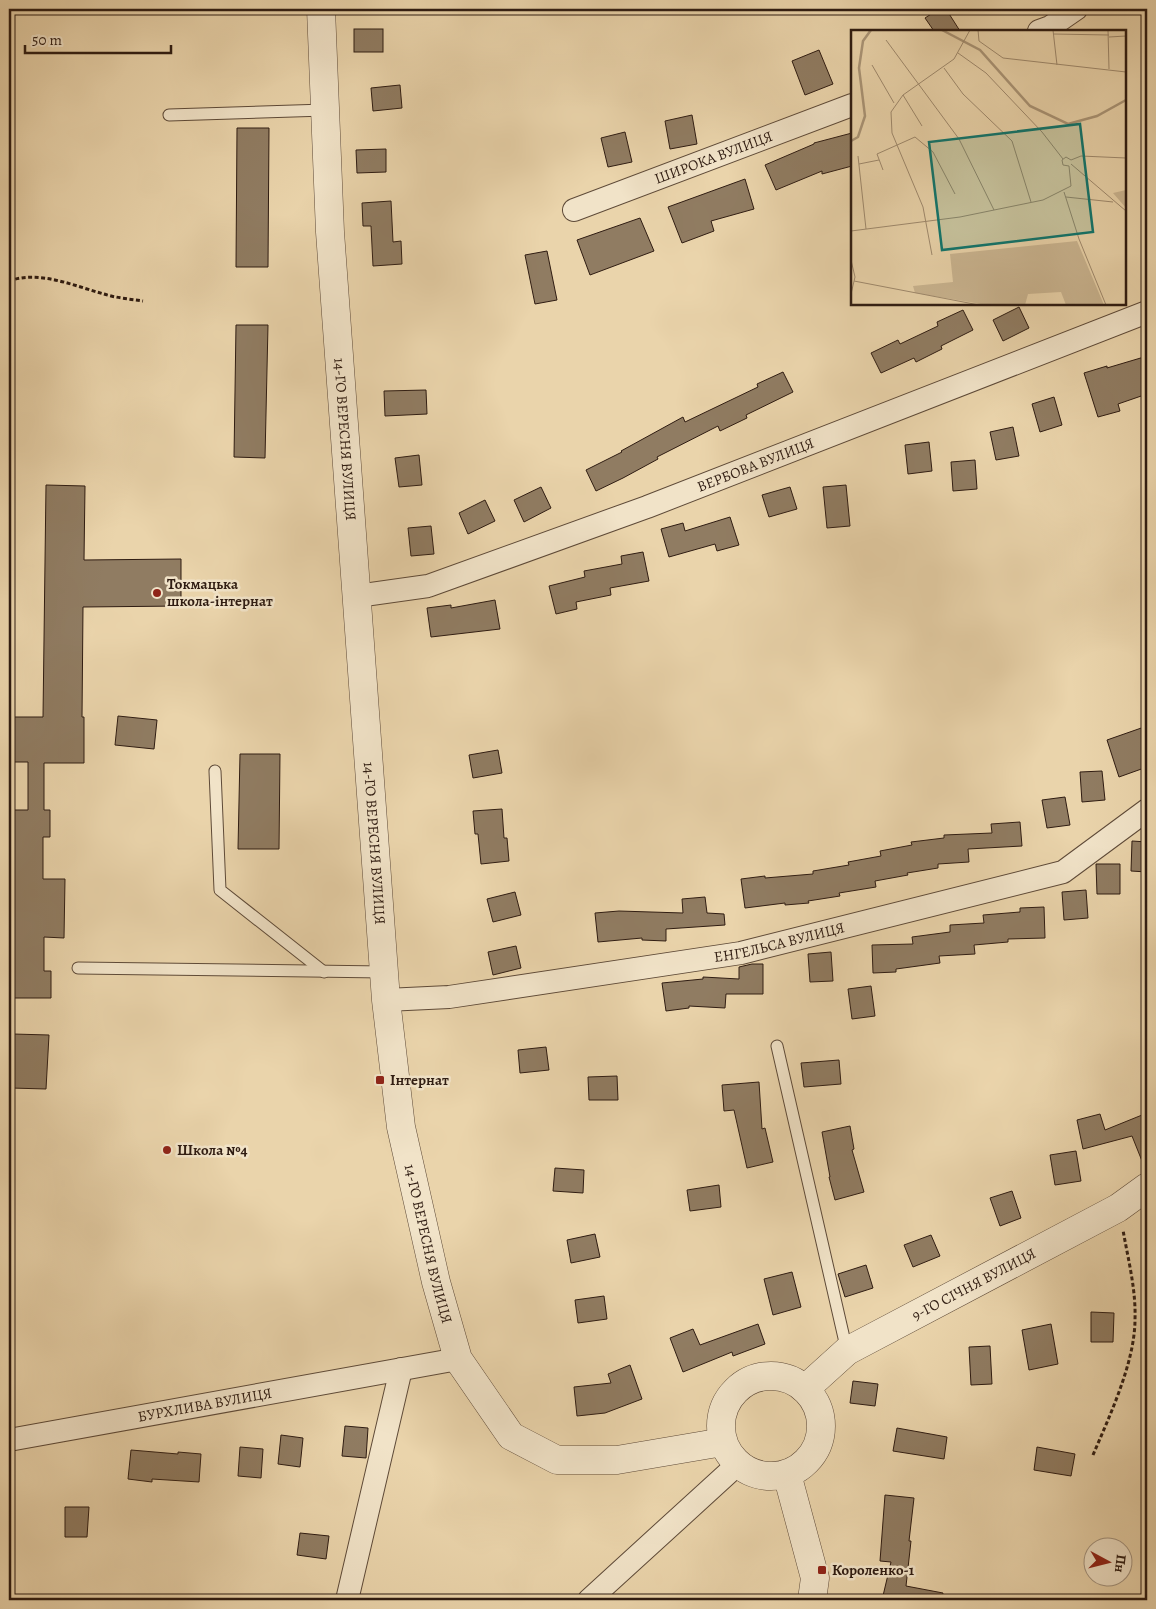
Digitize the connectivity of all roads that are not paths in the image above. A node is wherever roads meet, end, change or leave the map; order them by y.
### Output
1 (321, 9) edge
2 (1076, 9) edge
3 (1042, 30) edge
4 (851, 105) edge
5 (325, 110) junction
6 (169, 115) dead end
7 (574, 210) dead end
8 (1147, 312) edge
9 (358, 596) junction
10 (215, 771) dead end
11 (1147, 810) edge
12 (78, 968) dead end
13 (324, 972) junction
14 (384, 972) junction
15 (386, 1000) junction
16 (777, 1046) dead end
17 (1147, 1187) edge
18 (847, 1351) junction
19 (458, 1359) junction
20 (401, 1370) junction
21 (805, 1389) junction
22 (9, 1440) edge
23 (731, 1453) junction
24 (787, 1474) junction
25 (347, 1600) edge
26 (590, 1600) edge
27 (812, 1600) edge

1 - 5 street, 14-ГО ВЕРЕСНЯ ВУЛИЦЯ
2 - 3 street
4 - 7 street, ШИРОКА ВУЛИЦЯ
5 - 6 lane
5 - 9 street, 14-ГО ВЕРЕСНЯ ВУЛИЦЯ
8 - 9 street, ВЕРБОВА ВУЛИЦЯ
9 - 14 street, 14-ГО ВЕРЕСНЯ ВУЛИЦЯ
10 - 13 lane
11 - 15 street, ЕНГЕЛЬСА ВУЛИЦЯ
12 - 13 lane
13 - 14 lane
14 - 15 street, 14-ГО ВЕРЕСНЯ ВУЛИЦЯ
15 - 19 street, 14-ГО ВЕРЕСНЯ ВУЛИЦЯ
16 - 18 lane
17 - 18 street, 9-ГО СІЧНЯ ВУЛИЦЯ
18 - 21 street, 9-ГО СІЧНЯ ВУЛИЦЯ
19 - 20 street, БУРХЛИВА ВУЛИЦЯ
19 - 23 street, 14-ГО ВЕРЕСНЯ ВУЛИЦЯ
20 - 22 street, БУРХЛИВА ВУЛИЦЯ
20 - 25 street
21 - 23 street
21 - 24 street
23 - 24 street
23 - 26 street
24 - 27 street

